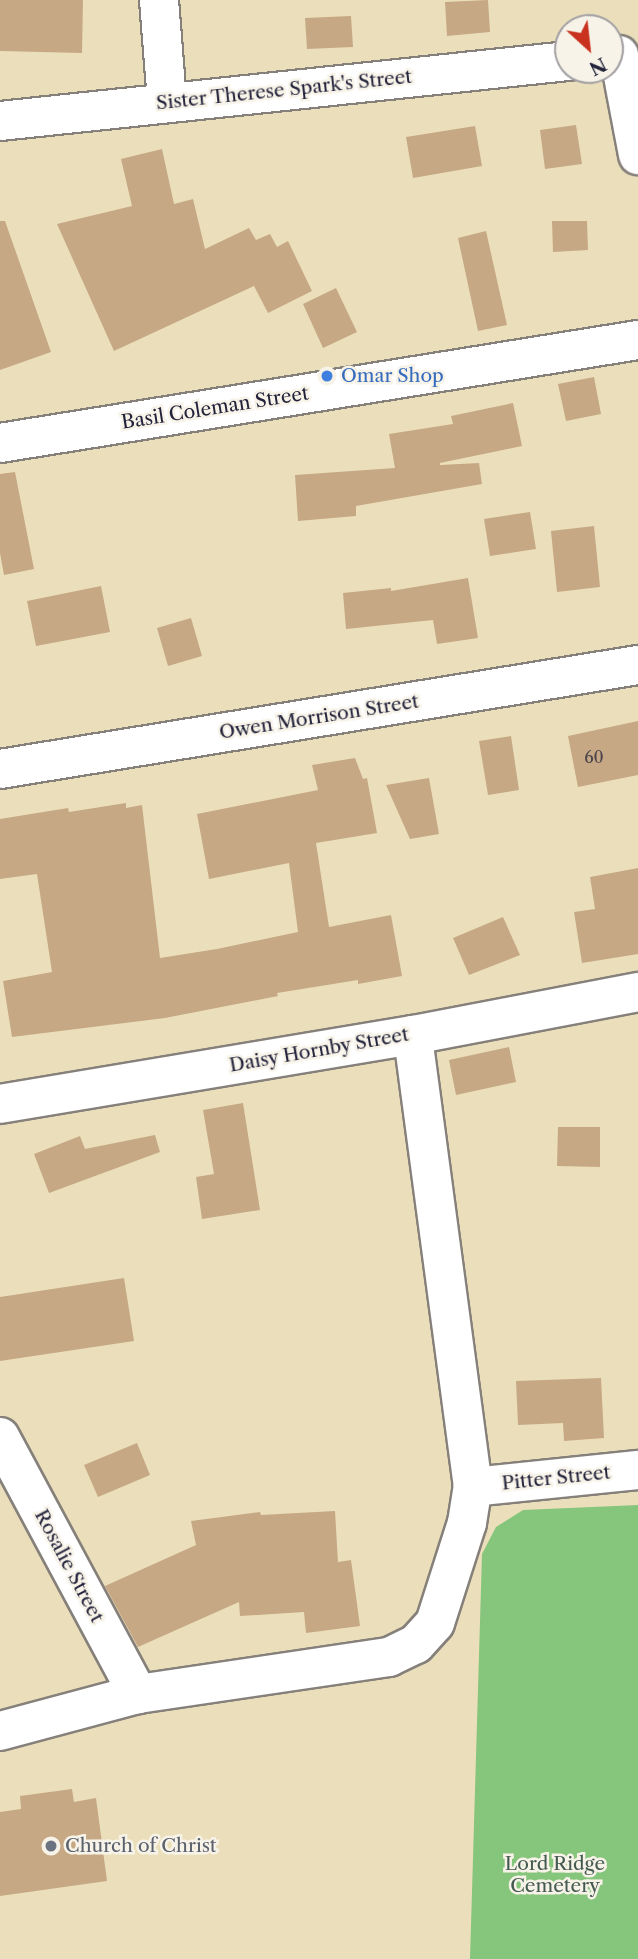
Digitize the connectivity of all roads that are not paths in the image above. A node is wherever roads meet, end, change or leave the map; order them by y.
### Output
1 (159, 0) edge
2 (554, 62) edge
3 (624, 68) edge
4 (167, 101) junction
5 (0, 121) edge
6 (638, 155) edge
7 (638, 340) edge
8 (0, 443) edge
9 (638, 665) edge
10 (0, 769) edge
11 (638, 992) edge
12 (413, 1035) junction
13 (0, 1104) edge
14 (0, 1437) edge
15 (638, 1470) edge
16 (473, 1487) junction
17 (138, 1694) junction
18 (0, 1731) edge

1 - 4 street
2 - 4 street, Sister Therese Spark's Street
3 - 6 street
4 - 5 street, Sister Therese Spark's Street
7 - 8 street, Basil Coleman Street
9 - 10 street, Owen Morrison Street
11 - 12 street, Daisy Hornby Street
12 - 13 street, Daisy Hornby Street
12 - 16 street
14 - 17 street, Rosalie Street
15 - 16 street, Pitter Street
16 - 17 street
17 - 18 street

